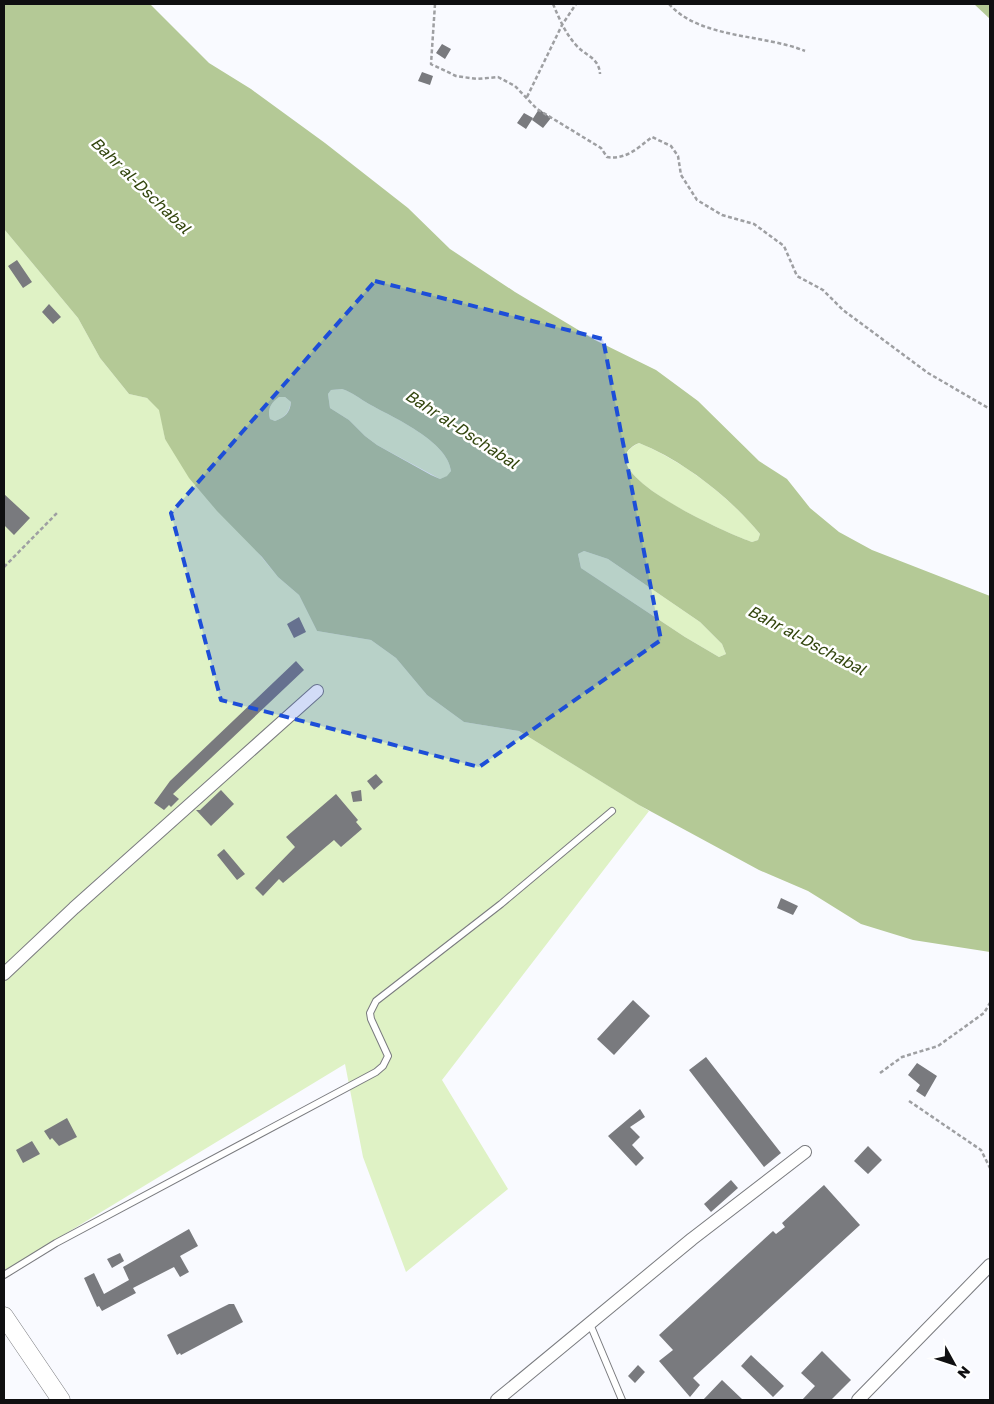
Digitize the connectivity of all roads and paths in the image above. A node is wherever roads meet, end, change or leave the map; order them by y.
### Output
1 (435, 4) edge
2 (553, 4) edge
3 (576, 4) edge
4 (669, 4) edge
5 (562, 25) junction
6 (805, 51) dead end
7 (600, 74) dead end
8 (527, 97) junction
9 (990, 409) edge
10 (57, 513) dead end
11 (4, 567) edge
12 (317, 691) dead end
13 (612, 810) dead end
14 (4, 974) edge
15 (990, 1003) edge
16 (880, 1073) dead end
17 (909, 1101) dead end
18 (805, 1152) dead end
19 (990, 1168) edge
20 (990, 1265) edge
21 (4, 1275) edge
22 (4, 1316) edge
23 (589, 1323) junction
24 (61, 1400) edge
25 (497, 1400) edge
26 (622, 1400) edge
27 (858, 1400) edge

1 - 8 path
2 - 5 path
3 - 5 path
4 - 6 path
5 - 7 path
5 - 8 path
8 - 9 path
10 - 11 path
12 - 14 street
13 - 21 lane
15 - 16 path
17 - 19 path
18 - 23 street
20 - 27 street
22 - 24 main road
23 - 25 street
23 - 26 lane

